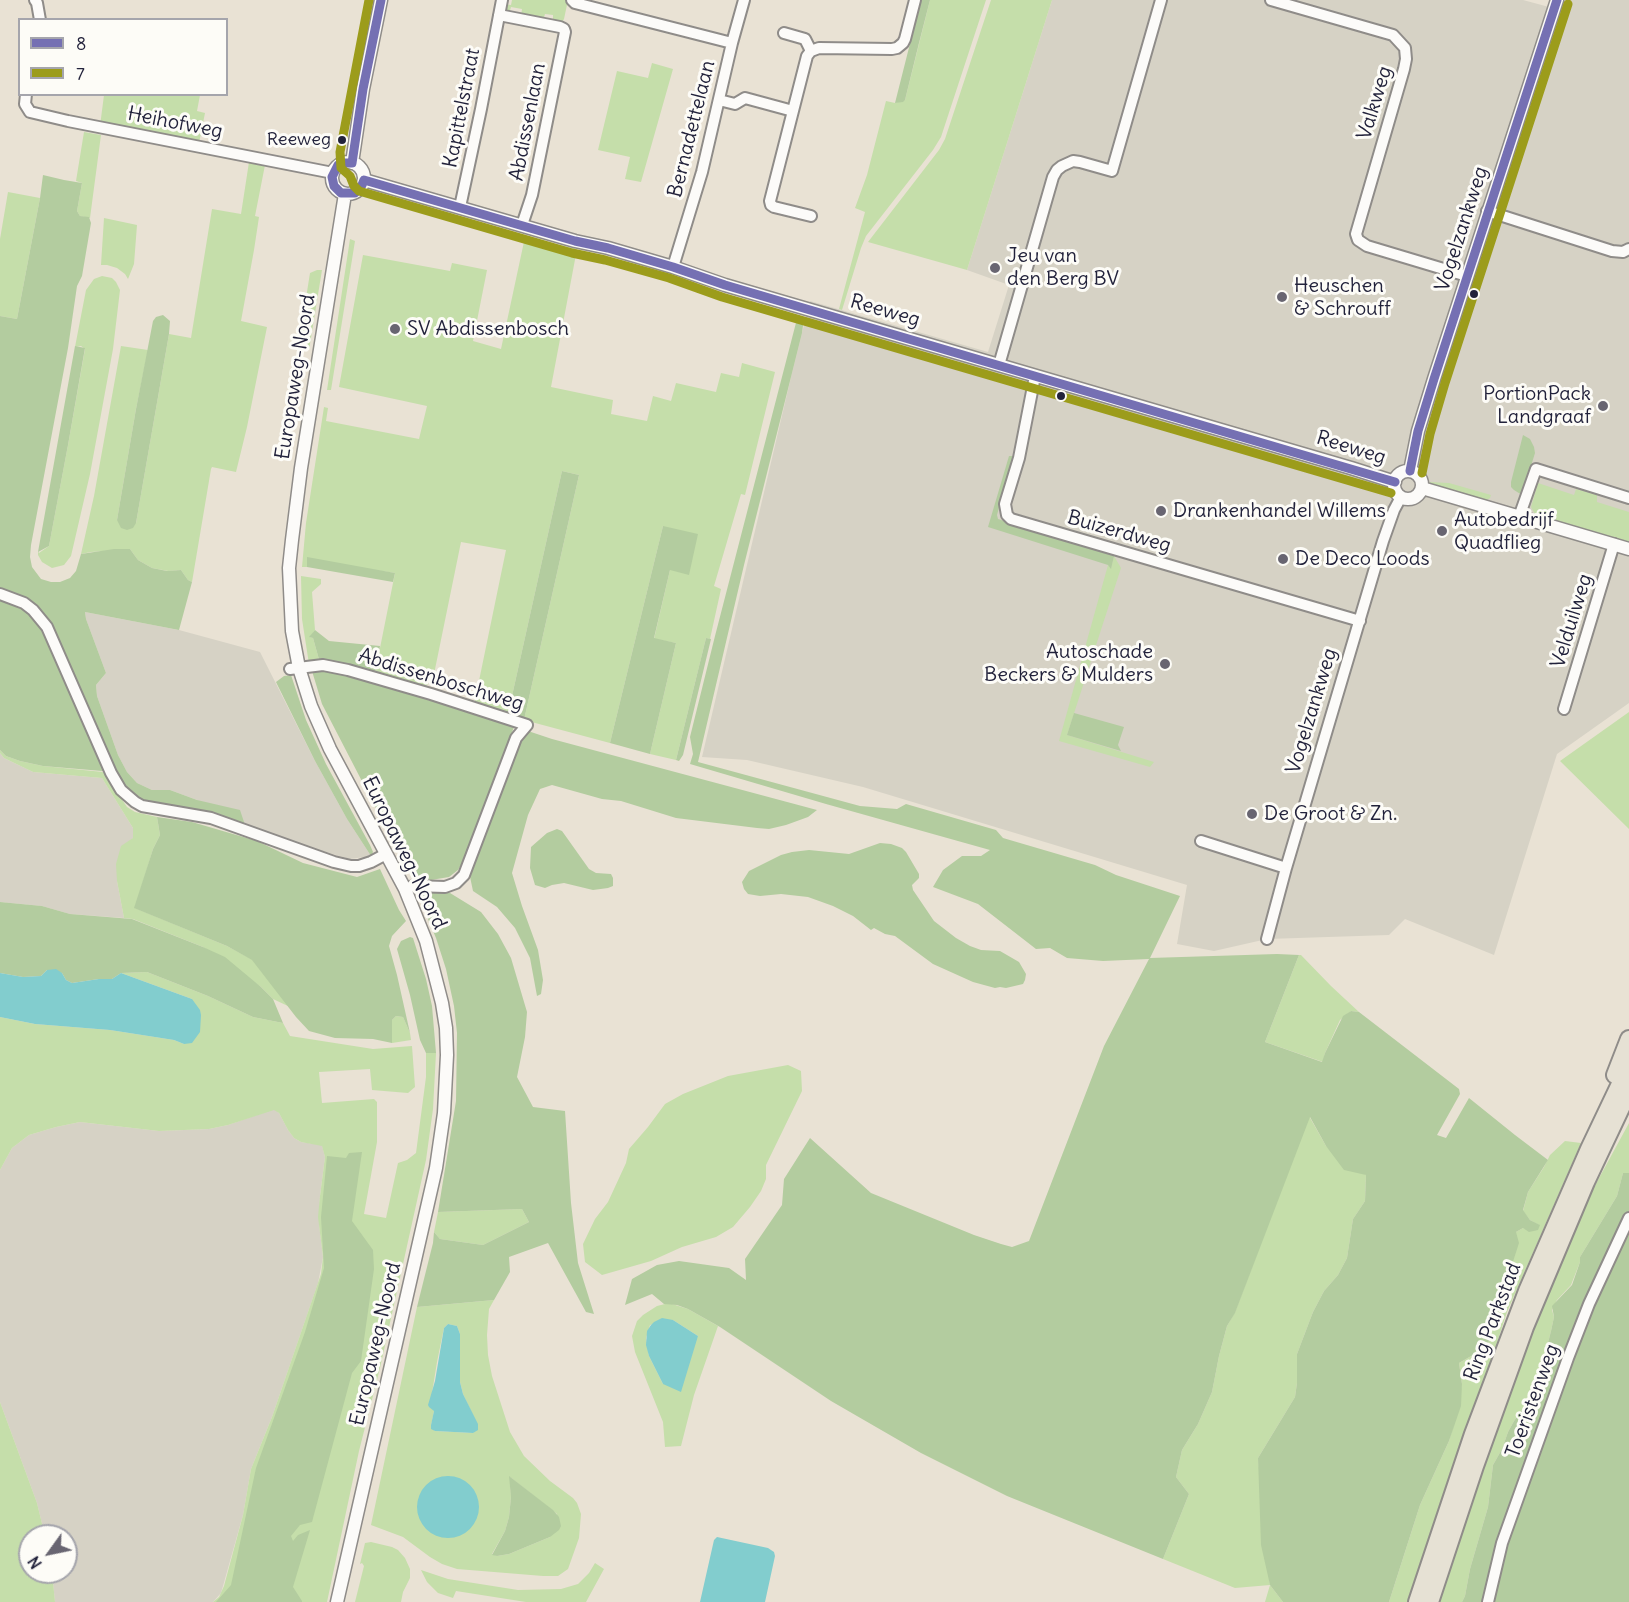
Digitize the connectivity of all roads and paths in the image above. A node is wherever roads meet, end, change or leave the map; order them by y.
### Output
1 (35, 0) edge
2 (381, 0) edge
3 (502, 0) edge
4 (572, 0) edge
5 (744, 0) edge
6 (915, 0) edge
7 (1161, 0) edge
8 (1271, 0) edge
9 (1557, 0) edge
10 (499, 15) junction
11 (40, 18) edge
12 (784, 33) dead end
13 (732, 43) junction
14 (812, 51) junction
15 (26, 96) edge
16 (719, 100) junction
17 (793, 111) junction
18 (352, 163) junction
19 (333, 173) junction
20 (364, 180) junction
21 (345, 194) junction
22 (460, 207) junction
23 (1487, 211) junction
24 (811, 216) dead end
25 (522, 225) junction
26 (1629, 249) edge
27 (673, 267) junction
28 (1467, 276) junction
29 (999, 365) junction
30 (1035, 376) junction
31 (1410, 471) junction
32 (1395, 482) junction
33 (1422, 489) junction
34 (1401, 497) junction
35 (1629, 498) edge
36 (1519, 517) junction
37 (1614, 544) junction
38 (1629, 549) edge
39 (0, 594) edge
40 (1360, 621) junction
41 (294, 669) junction
42 (1564, 709) dead end
43 (1201, 841) dead end
44 (386, 854) junction
45 (1286, 868) junction
46 (405, 890) junction
47 (1267, 939) dead end
48 (1629, 1040) edge
49 (1629, 1065) edge
50 (1629, 1091) edge
51 (1629, 1118) edge
52 (1588, 1149) junction
53 (1586, 1182) junction
54 (1629, 1218) edge
55 (337, 1602) edge
56 (1417, 1602) edge
57 (1430, 1602) edge
58 (1488, 1602) edge

1 - 11 street
2 - 18 street
3 - 10 street, Kapittelstraat
4 - 13 street
5 - 13 street, Bernadettelaan
6 - 14 street
7 - 29 street
8 - 28 street, Valkweg
9 - 23 street, Vogelzankweg
10 - 22 street, Kapittelstraat
10 - 25 street, Abdissenlaan
12 - 14 street
13 - 16 street, Bernadettelaan
14 - 17 street
15 - 19 street, Heihofweg
16 - 17 street
16 - 27 street, Bernadettelaan
17 - 24 street
18 - 19 street
18 - 20 street
19 - 21 street
20 - 21 street
20 - 22 street, Reeweg
21 - 41 street, Europaweg-Noord
22 - 25 street, Reeweg
23 - 26 street
23 - 28 street, Vogelzankweg
25 - 27 street, Reeweg
27 - 29 street, Reeweg
28 - 31 street, Vogelzankweg
29 - 30 street, Reeweg
30 - 32 street, Reeweg
30 - 40 street, Buizerdweg
31 - 32 street
31 - 33 street
32 - 34 street
33 - 34 street
33 - 36 street
34 - 40 street, Vogelzankweg
35 - 36 street
36 - 37 street
37 - 38 street
37 - 42 street, Velduilweg
39 - 44 street
40 - 45 street, Vogelzankweg
41 - 44 street, Europaweg-Noord
41 - 46 street, Abdissenboschweg
43 - 45 street
44 - 46 street, Europaweg-Noord
45 - 47 street, Vogelzankweg
46 - 55 street, Europaweg-Noord
48 - 52 highway
49 - 52 highway, Ring Parkstad
50 - 53 highway, Ring Parkstad
51 - 53 highway
52 - 56 highway, Ring Parkstad
53 - 57 highway, Ring Parkstad
54 - 58 street, Toeristenweg

